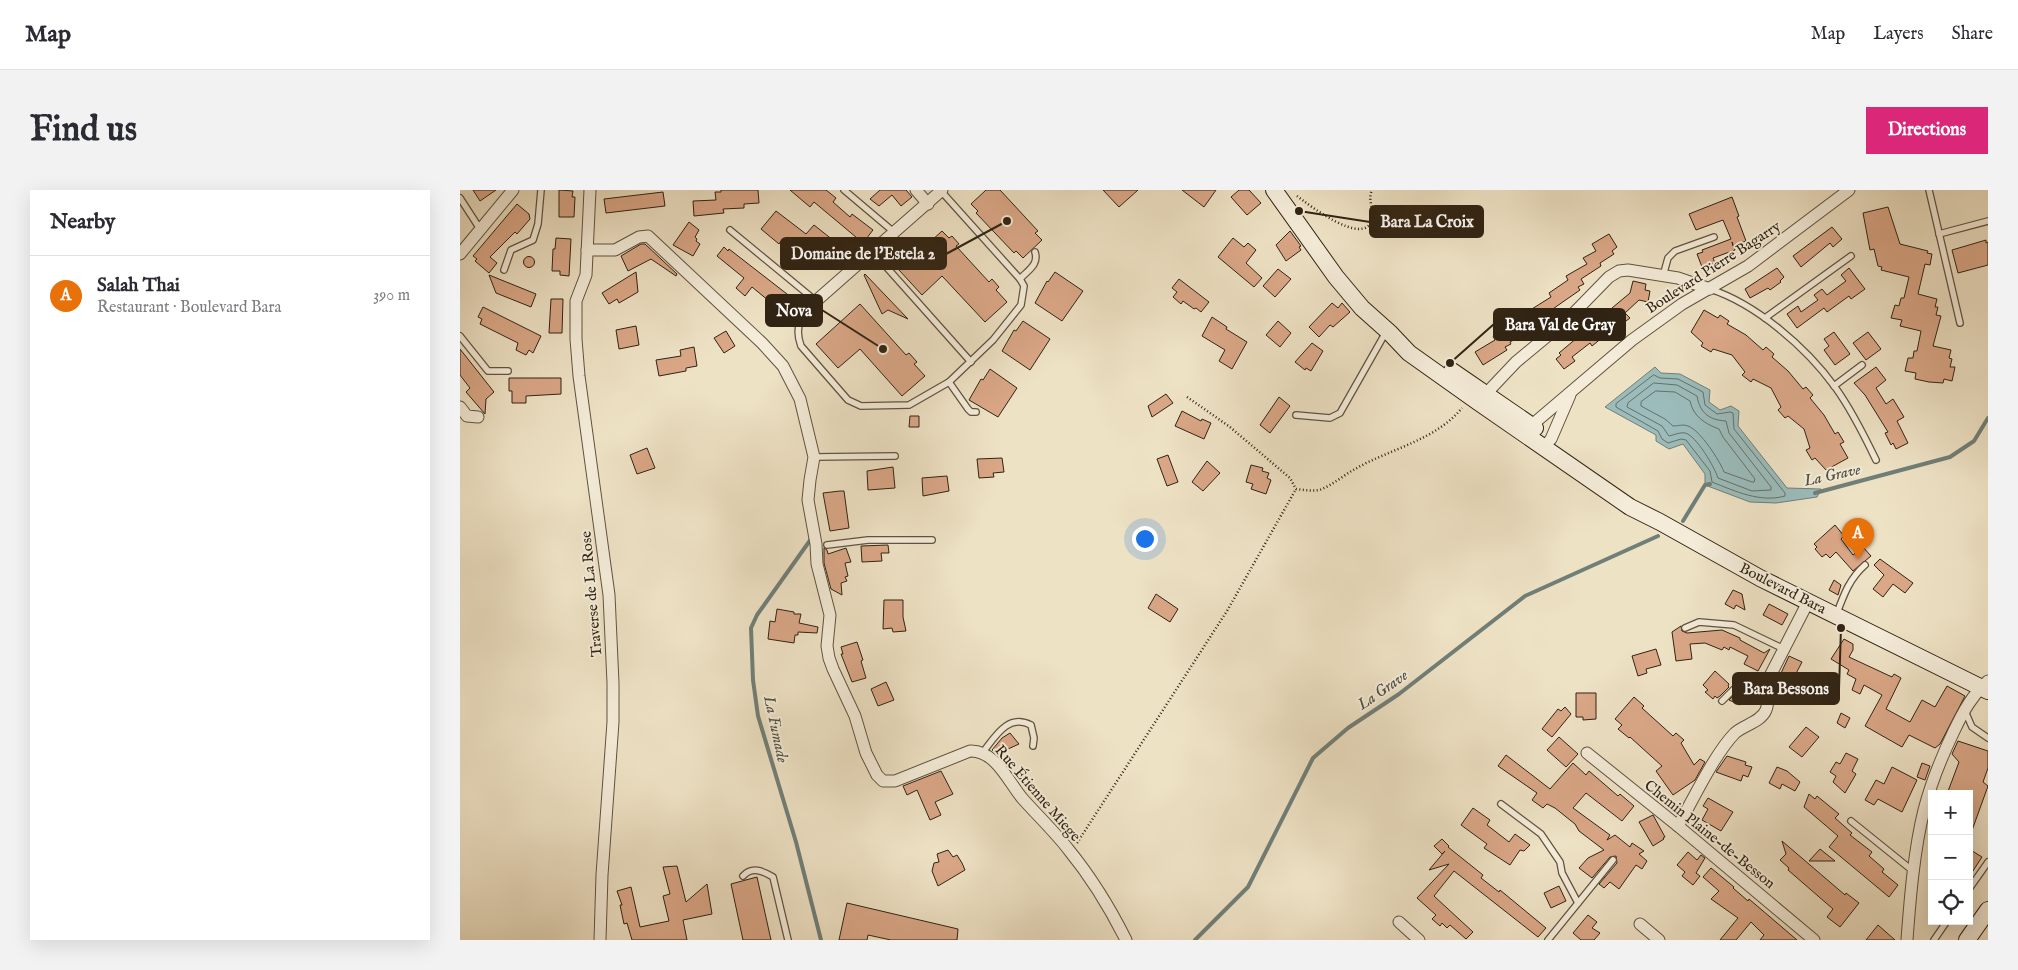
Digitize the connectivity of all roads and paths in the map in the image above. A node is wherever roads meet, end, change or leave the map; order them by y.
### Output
1 (514, 190) edge
2 (541, 190) edge
3 (590, 190) edge
4 (844, 190) edge
5 (916, 190) edge
6 (1274, 190) edge
7 (1291, 190) edge
8 (1372, 190) edge
9 (1849, 190) edge
10 (1928, 190) edge
11 (942, 191) edge
12 (460, 198) edge
13 (928, 204) junction
14 (1988, 222) edge
15 (480, 229) junction
16 (730, 230) dead end
17 (895, 233) junction
18 (1939, 234) junction
19 (1714, 237) dead end
20 (587, 250) junction
21 (873, 252) junction
22 (1035, 252) dead end
23 (460, 254) edge
24 (1851, 256) dead end
25 (504, 270) dead end
26 (1663, 276) junction
27 (1020, 278) junction
28 (1710, 288) junction
29 (816, 301) junction
30 (1765, 318) junction
31 (1960, 323) dead end
32 (1389, 332) junction
33 (460, 336) edge
34 (971, 362) junction
35 (1862, 366) dead end
36 (508, 371) dead end
37 (949, 382) junction
38 (1834, 386) junction
39 (1571, 391) junction
40 (1187, 397) dead end
41 (1478, 397) junction
42 (460, 407) edge
43 (976, 412) dead end
44 (1296, 415) dead end
45 (478, 417) dead end
46 (1527, 429) junction
47 (1547, 443) junction
48 (895, 456) dead end
49 (814, 457) junction
50 (1876, 460) dead end
51 (1296, 489) junction
52 (932, 540) dead end
53 (821, 545) junction
54 (1865, 564) dead end
55 (1808, 602) junction
56 (1836, 615) junction
57 (1685, 628) dead end
58 (1784, 649) junction
59 (1986, 686) edge
60 (1767, 700) junction
61 (1722, 701) dead end
62 (1964, 709) junction
63 (1988, 738) edge
64 (1033, 746) dead end
65 (983, 752) junction
66 (1586, 753) dead end
67 (1501, 804) dead end
68 (1851, 821) dead end
69 (1678, 826) junction
70 (1069, 850) junction
71 (1613, 860) dead end
72 (1988, 862) edge
73 (1915, 872) junction
74 (743, 876) dead end
75 (1973, 883) edge
76 (1578, 903) junction
77 (1988, 910) edge
78 (1399, 922) dead end
79 (1640, 924) dead end
80 (1944, 925) edge
81 (1810, 939) edge
82 (600, 940) edge
83 (788, 940) edge
84 (1126, 940) edge
85 (1419, 940) edge
86 (1548, 940) edge
87 (1659, 940) edge
88 (1907, 940) edge
89 (1934, 940) edge
90 (1967, 940) edge

1 - 15 street
2 - 25 lane
3 - 20 street, Traverse de La Rose
4 - 17 lane
5 - 13 street
6 - 32 street, Boulevard Bara
7 - 8 path
9 - 28 street, Boulevard Pierre Bagarry
10 - 18 lane
11 - 13 street
11 - 27 lane
12 - 15 lane
13 - 17 street
14 - 18 lane
15 - 23 street
16 - 29 lane
17 - 21 street
18 - 31 lane
19 - 26 lane
20 - 49 street, Rue Étienne Miege
20 - 82 street, Traverse de La Rose
21 - 29 street
21 - 34 lane
22 - 27 lane
24 - 30 lane
26 - 28 street
26 - 41 street
27 - 34 lane
28 - 30 lane
28 - 39 street, Boulevard Pierre Bagarry
29 - 37 lane
30 - 38 lane
32 - 41 street, Boulevard Bara
32 - 44 lane
33 - 36 lane
34 - 37 lane
35 - 38 lane
37 - 43 lane
38 - 50 lane
39 - 46 street, Boulevard Pierre Bagarry
39 - 47 street, Boulevard Pierre Bagarry
40 - 51 path
41 - 46 street, Boulevard Bara
41 - 51 path
42 - 45 street
46 - 47 street, Boulevard Bara
47 - 55 street, Boulevard Bara
48 - 49 lane
49 - 53 street, Rue Étienne Miege
51 - 70 path
52 - 53 lane
53 - 65 street, Rue Étienne Miege
54 - 56 lane
55 - 56 street, Boulevard Bara
55 - 58 street
56 - 59 street, Boulevard Bara
57 - 58 lane
58 - 60 street
59 - 62 street
60 - 61 lane
60 - 69 street
62 - 63 lane
62 - 73 street
64 - 65 lane
65 - 70 street, Rue Étienne Miege
66 - 69 street, Chemin Plaine-de-Besson
67 - 76 lane
68 - 73 lane
69 - 81 street, Chemin Plaine-de-Besson
70 - 84 street, Rue Étienne Miege
71 - 76 lane
72 - 75 lane
73 - 88 street
74 - 83 lane
76 - 86 lane
77 - 90 street
78 - 85 street
79 - 87 street
80 - 89 lane

